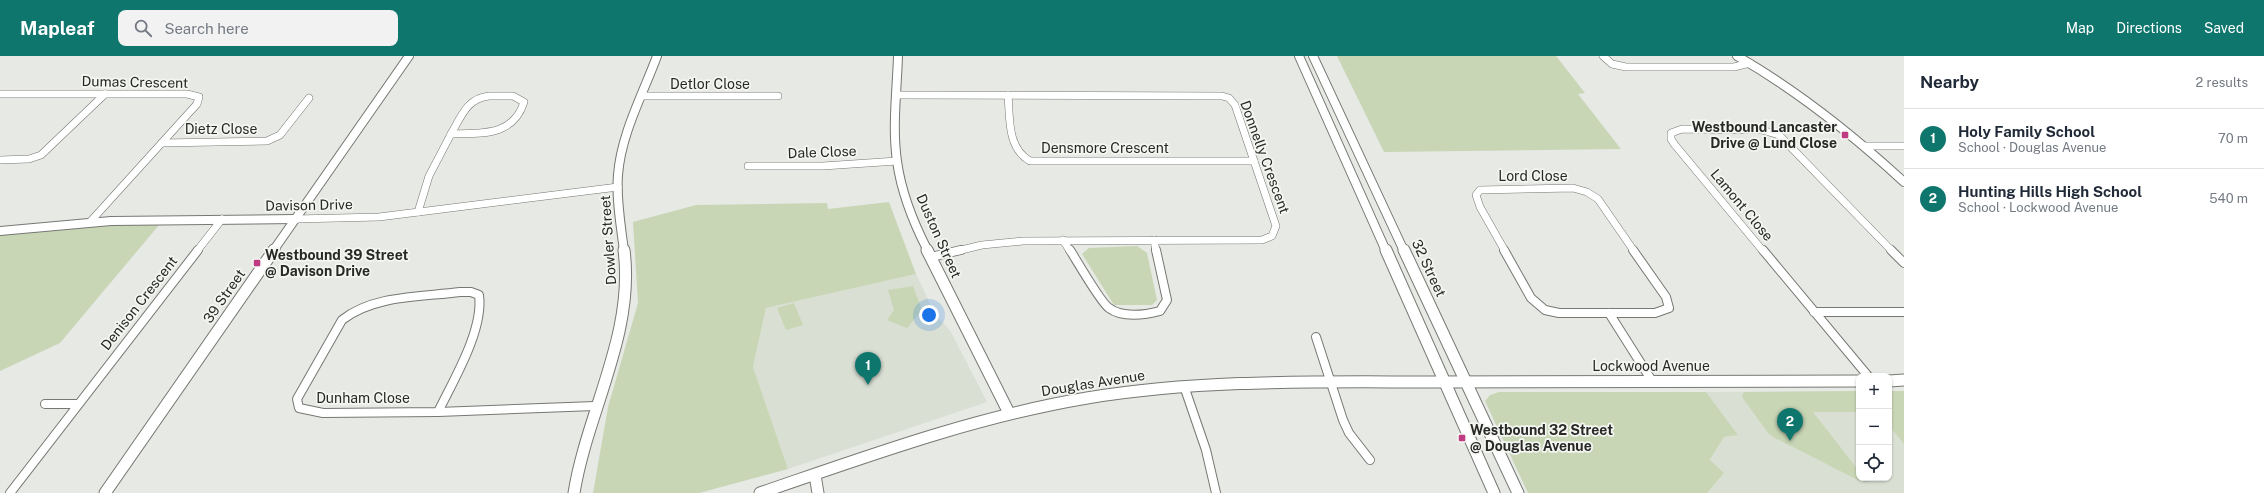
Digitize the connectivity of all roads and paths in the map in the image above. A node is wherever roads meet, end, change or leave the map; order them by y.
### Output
1 (409, 56) edge
2 (657, 56) edge
3 (898, 56) edge
4 (1298, 56) edge
5 (1313, 56) edge
6 (1603, 56) edge
7 (1737, 56) edge
8 (1750, 63) junction
9 (0, 94) edge
10 (106, 94) junction
11 (896, 95) junction
12 (1008, 95) junction
13 (642, 96) junction
14 (778, 96) dead end
15 (309, 98) dead end
16 (450, 134) junction
17 (162, 143) junction
18 (1866, 146) junction
19 (1904, 146) edge
20 (0, 160) edge
21 (898, 161) junction
22 (1254, 161) junction
23 (748, 166) dead end
24 (1904, 182) edge
25 (618, 187) junction
26 (418, 212) junction
27 (222, 219) junction
28 (296, 219) junction
29 (90, 222) junction
30 (0, 231) edge
31 (1063, 240) junction
32 (1154, 240) junction
33 (931, 257) junction
34 (1904, 263) edge
35 (1814, 312) junction
36 (1904, 312) edge
37 (1609, 313) junction
38 (1316, 337) dead end
39 (1865, 373) edge
40 (1892, 380) edge
41 (1904, 380) edge
42 (1444, 381) junction
43 (1465, 381) junction
44 (1652, 381) junction
45 (1856, 381) edge
46 (1329, 382) junction
47 (1184, 386) junction
48 (46, 404) dead end
49 (78, 404) junction
50 (595, 406) junction
51 (438, 412) junction
52 (1009, 413) junction
53 (1370, 460) dead end
54 (815, 475) junction
55 (10, 493) edge
56 (105, 493) edge
57 (574, 493) edge
58 (760, 493) edge
59 (818, 493) edge
60 (1216, 493) edge
61 (1494, 493) edge
62 (1518, 493) edge

1 - 28 street, 39 Street
2 - 13 street, Dowler Street
3 - 11 street, Duston Street
4 - 42 street
5 - 43 street, 32 Street
6 - 8 street
7 - 8 street
8 - 18 street
9 - 10 street, Dumas Crescent
10 - 17 street, Dumas Crescent
10 - 20 street
11 - 12 street, Donnelly Crescent
11 - 21 street, Duston Street
12 - 22 street, Donnelly Crescent
12 - 22 street, Densmore Crescent
13 - 14 street, Detlor Close
13 - 25 street, Dowler Street
15 - 17 street, Dietz Close
16 - 16 street
16 - 26 street
17 - 29 street, Dumas Crescent
18 - 19 street
18 - 24 street
21 - 23 street, Dale Close
21 - 33 street, Duston Street
22 - 32 street, Donnelly Crescent
25 - 26 street, Davison Drive
25 - 50 street, Dowler Street
26 - 28 street, Davison Drive
27 - 28 street, Davison Drive
27 - 29 street, Davison Drive
27 - 49 street, Denison Crescent
28 - 56 street, 39 Street
29 - 30 street, Davison Drive
31 - 32 street, Donnelly Crescent
31 - 32 street
31 - 33 street, Donnelly Crescent
33 - 52 street, Duston Street
34 - 35 street, Lamont Close
35 - 36 street
35 - 39 street, Lamont Close
37 - 37 street, Lord Close
37 - 44 street
38 - 46 street
40 - 41 street
42 - 43 street, Lockwood Avenue
42 - 46 street, Douglas Avenue
42 - 61 street
43 - 44 street, Lockwood Avenue
43 - 62 street, 32 Street
44 - 45 street, Lockwood Avenue
46 - 47 street, Douglas Avenue
46 - 53 street
47 - 52 street, Douglas Avenue
47 - 60 street
48 - 49 street
49 - 55 street, Denison Crescent
50 - 51 street, Dunham Close
50 - 57 street, Dowler Street
51 - 51 street, Dunham Close
52 - 54 street, Douglas Avenue
54 - 58 street, Douglas Avenue
54 - 59 street

